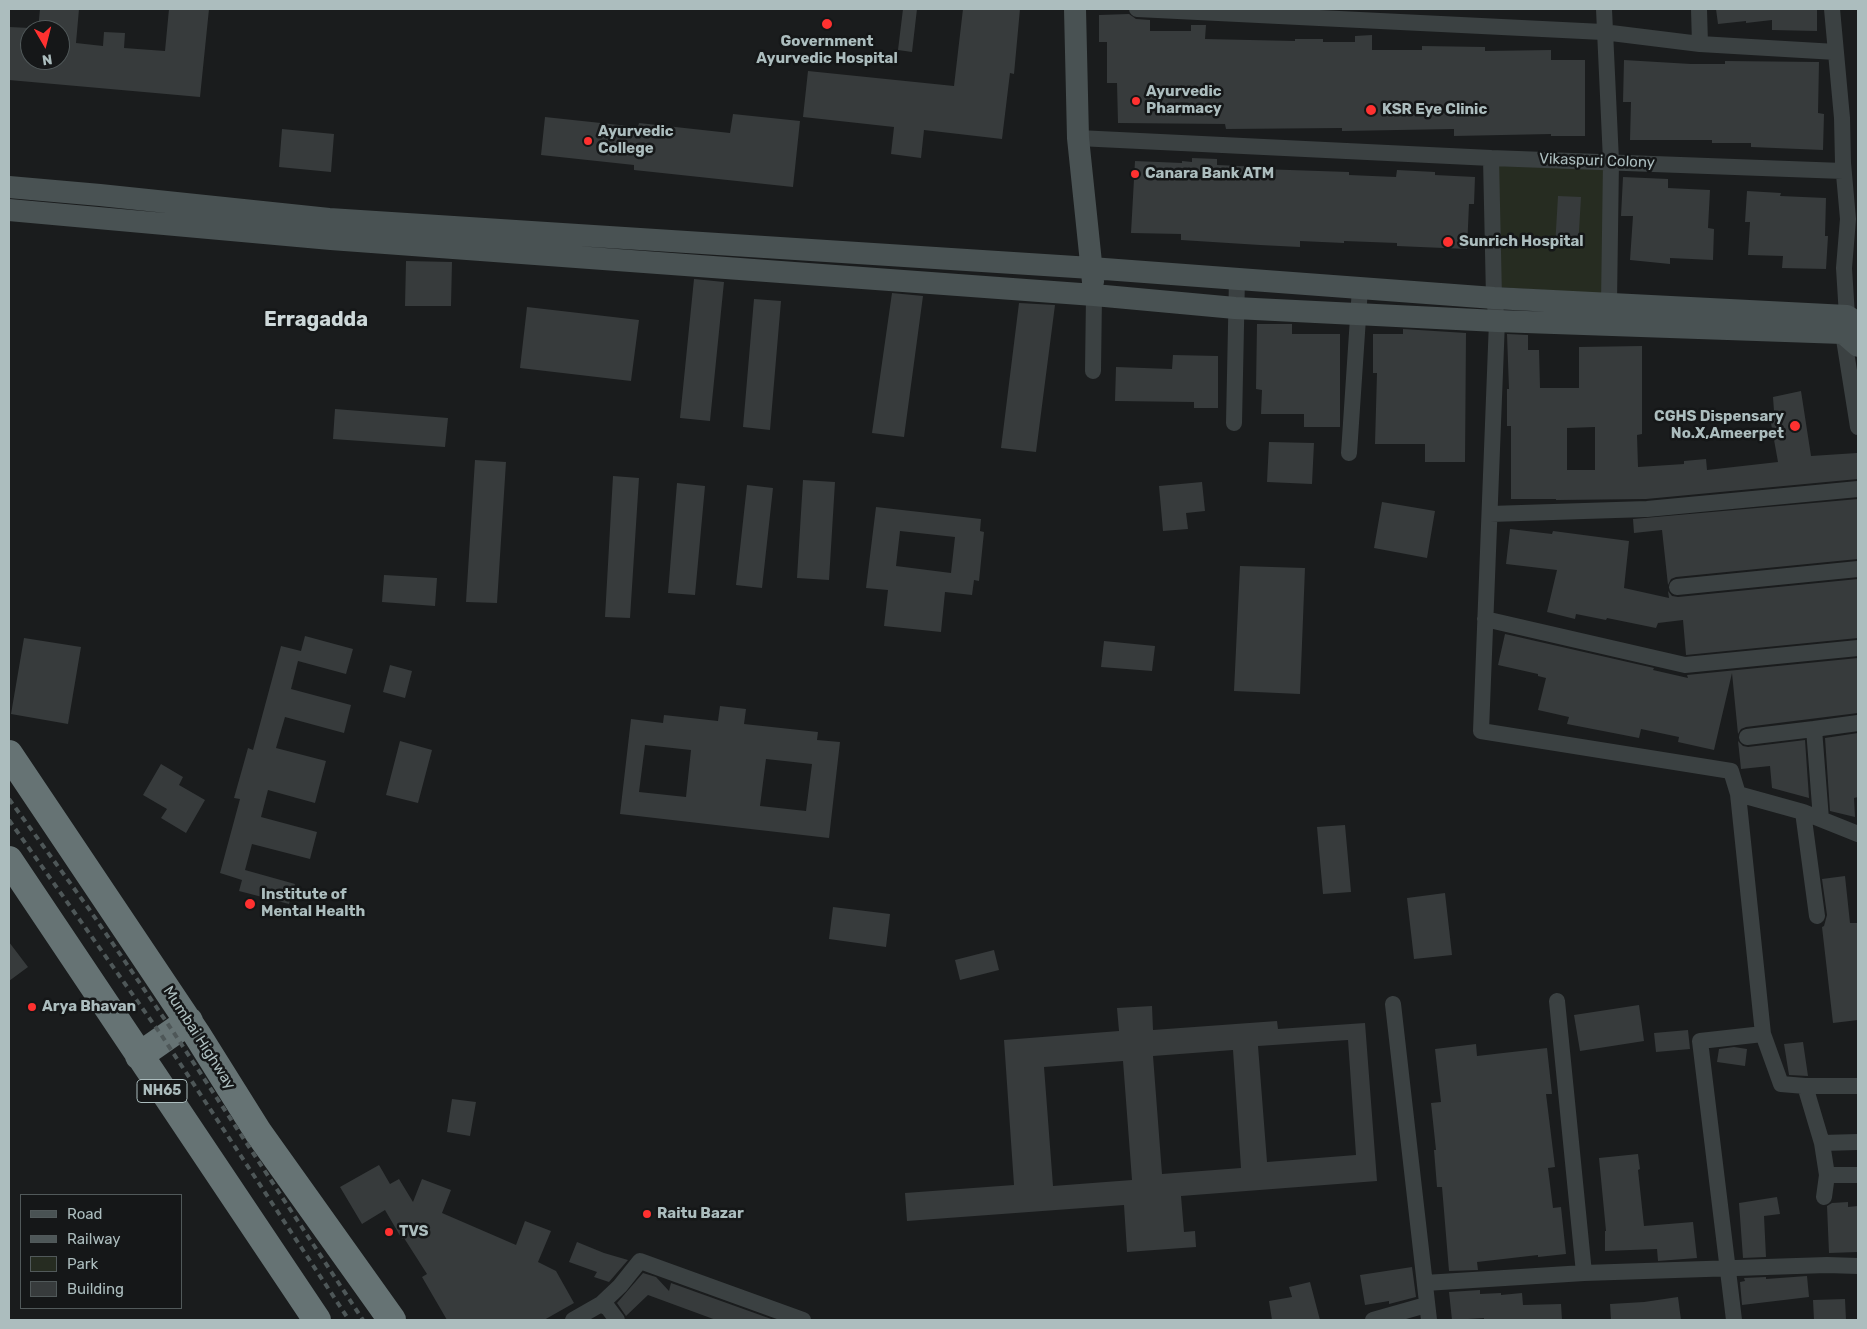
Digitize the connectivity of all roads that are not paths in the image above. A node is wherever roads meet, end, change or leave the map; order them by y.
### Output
1 (1075, 9) edge
2 (1137, 9) edge
3 (1604, 9) edge
4 (1699, 9) edge
5 (1832, 9) edge
6 (1604, 32) junction
7 (1700, 44) junction
8 (1836, 52) junction
9 (1078, 138) junction
10 (1491, 158) junction
11 (1611, 162) junction
12 (1843, 171) junction
13 (9, 187) edge
14 (9, 210) edge
15 (1091, 268) junction
16 (1236, 278) junction
17 (1360, 288) junction
18 (1094, 295) junction
19 (1494, 298) junction
20 (1609, 303) junction
21 (1235, 308) junction
22 (1357, 314) junction
23 (1852, 319) edge
24 (1497, 321) junction
25 (1093, 371) dead end
26 (1234, 423) dead end
27 (1858, 427) edge
28 (1349, 453) dead end
29 (1858, 489) edge
30 (1490, 514) junction
31 (1858, 569) edge
32 (1677, 587) dead end
33 (1485, 619) junction
34 (1858, 648) edge
35 (1858, 723) edge
36 (1814, 729) junction
37 (1747, 737) dead end
38 (9, 754) edge
39 (1738, 794) junction
40 (1803, 812) junction
41 (1821, 819) junction
42 (1858, 834) edge
43 (9, 860) edge
44 (1817, 916) dead end
45 (1557, 1001) dead end
46 (1393, 1004) dead end
47 (189, 1021) junction
48 (1763, 1034) junction
49 (139, 1056) junction
50 (1805, 1086) junction
51 (1858, 1086) edge
52 (1858, 1142) edge
53 (1822, 1144) junction
54 (1827, 1175) junction
55 (1858, 1175) edge
56 (1824, 1197) dead end
57 (1858, 1266) edge
58 (1728, 1269) junction
59 (1584, 1273) junction
60 (1425, 1283) junction
61 (601, 1304) junction
62 (1427, 1312) edge
63 (317, 1320) edge
64 (392, 1320) edge
65 (573, 1320) edge
66 (617, 1320) edge
67 (803, 1320) edge
68 (1373, 1320) edge
69 (1734, 1320) edge

1 - 9 main road
2 - 6 street
3 - 6 street
4 - 7 street
5 - 8 street
6 - 7 street
6 - 11 street
7 - 8 street
8 - 12 street
9 - 10 street, Vikaspuri Colony
9 - 15 main road
10 - 11 street, Vikaspuri Colony
10 - 19 street
11 - 12 street, Vikaspuri Colony
11 - 20 street
12 - 23 street
13 - 15 main road
14 - 18 main road
15 - 16 main road
15 - 18 main road
16 - 17 main road
16 - 21 street
17 - 19 main road
17 - 22 street
18 - 21 main road
18 - 25 street
19 - 20 main road
19 - 24 street
20 - 23 main road
21 - 22 main road
21 - 26 street
22 - 24 main road
22 - 28 street
23 - 24 main road
23 - 27 street
24 - 30 street
29 - 30 street
30 - 33 street
31 - 32 street
33 - 34 street
33 - 39 street
35 - 36 street
36 - 37 street
36 - 41 street
38 - 47 highway, Mumbai Highway
39 - 40 street
39 - 48 street
40 - 41 street
40 - 44 street
41 - 42 street
43 - 49 highway, NH65
45 - 59 street
46 - 60 street
47 - 49 highway
47 - 64 highway, Mumbai Highway
48 - 50 street
48 - 58 street
49 - 63 highway, NH65
50 - 51 street
50 - 53 street
52 - 53 street
53 - 54 street
54 - 55 street
54 - 56 street
57 - 58 street
58 - 59 street
58 - 69 street
59 - 60 street
60 - 62 street
61 - 65 street
61 - 66 street
61 - 67 street
62 - 68 street

